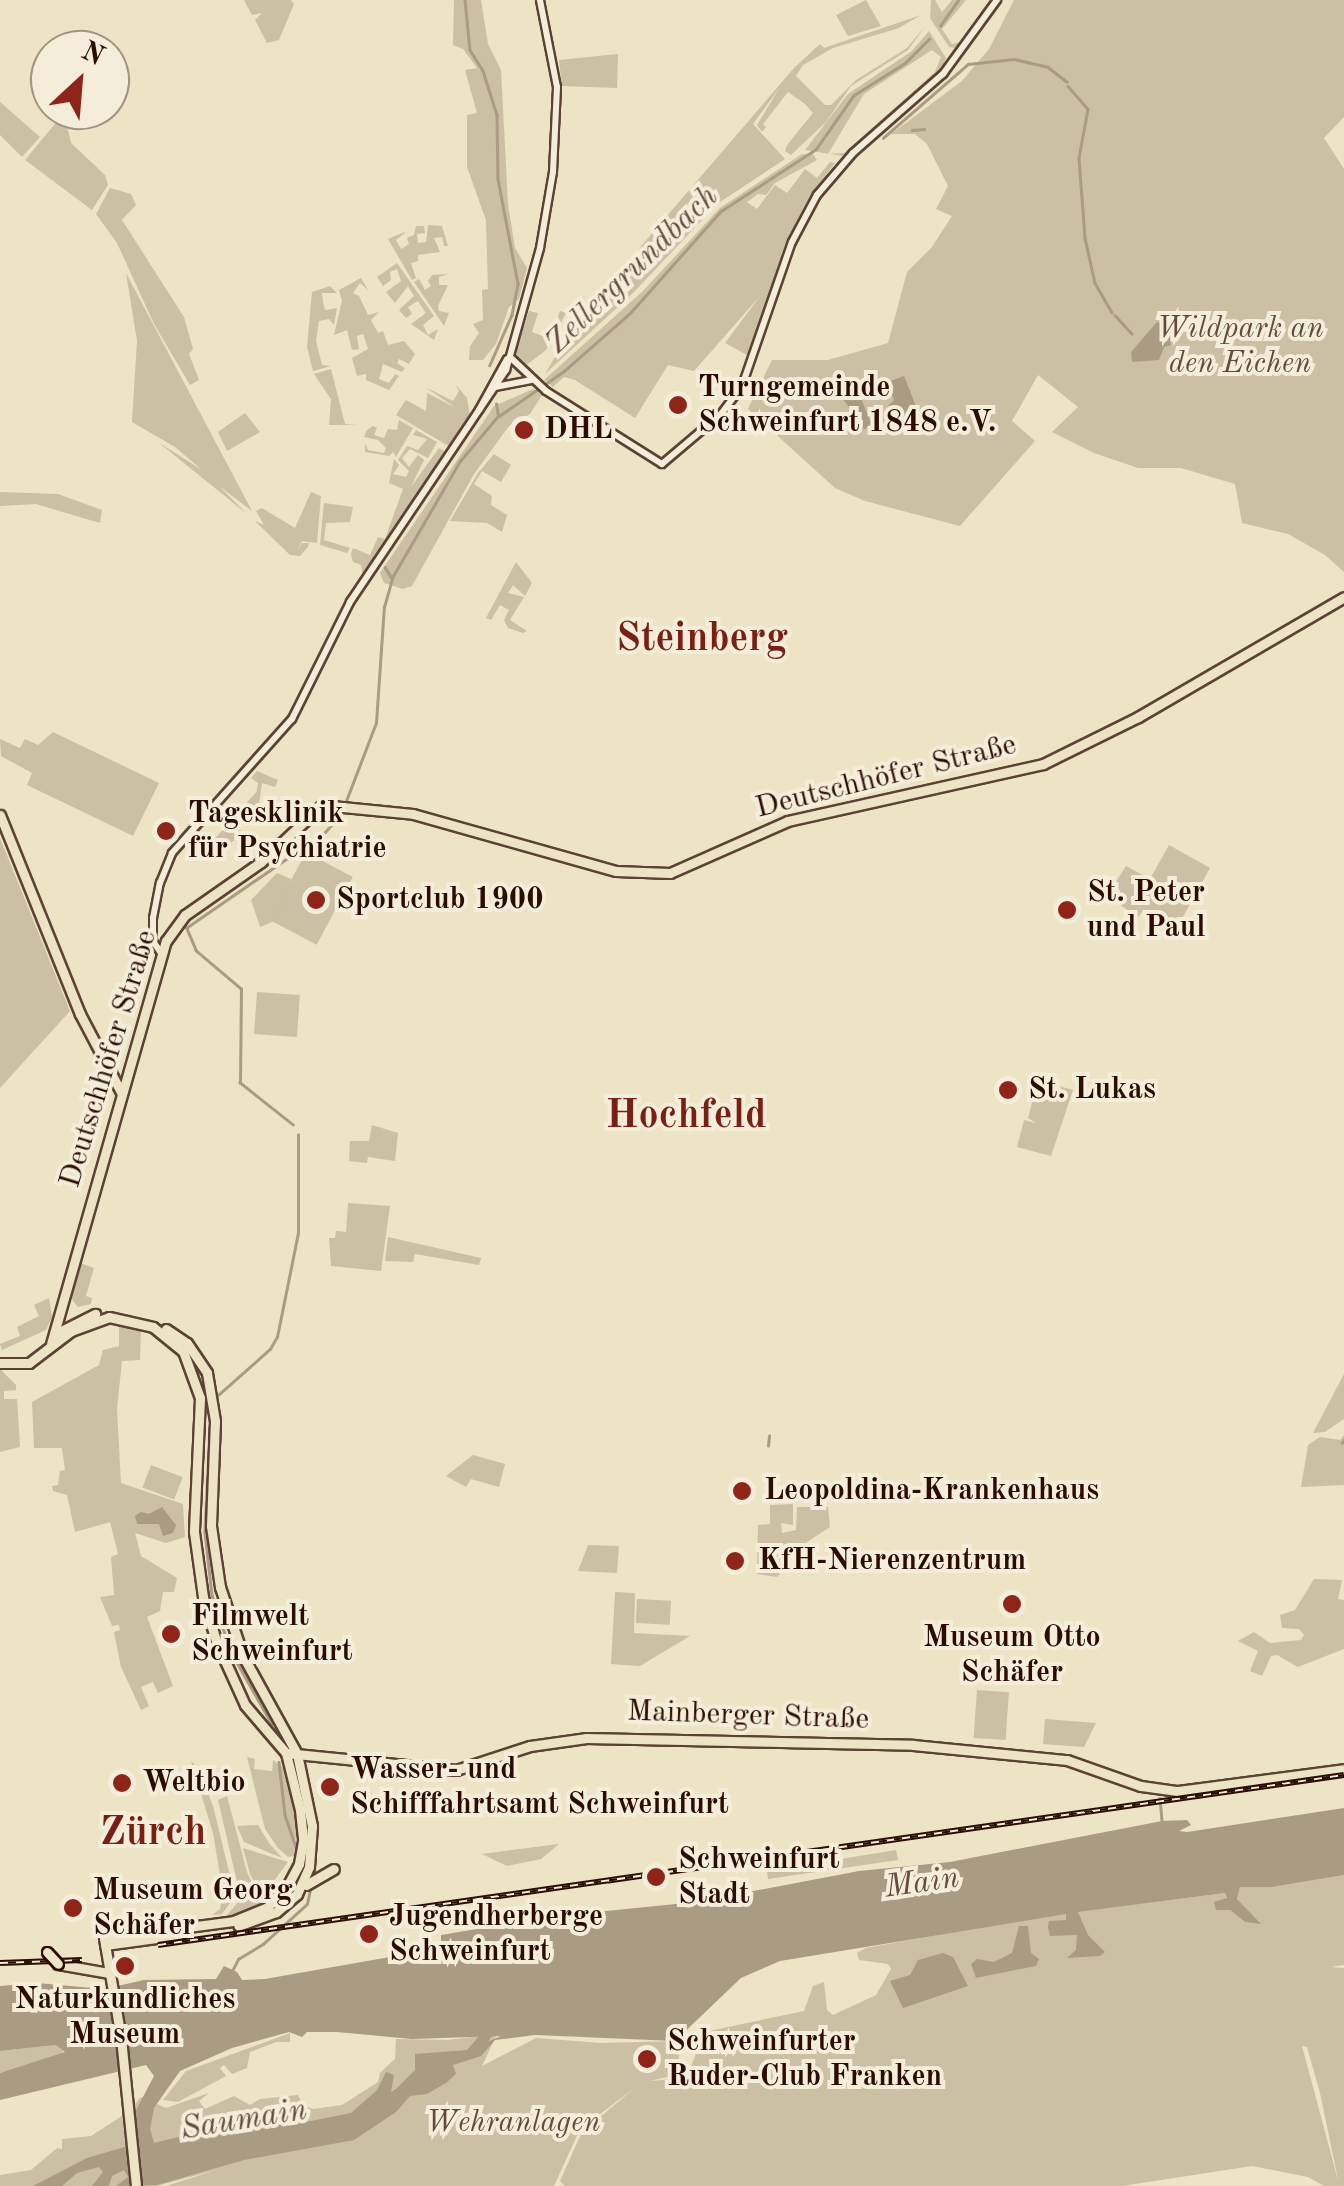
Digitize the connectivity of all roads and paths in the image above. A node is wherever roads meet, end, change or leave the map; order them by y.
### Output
1 (540, 0) edge
2 (997, 0) edge
3 (508, 356) junction
4 (498, 378) junction
5 (535, 383) junction
6 (493, 387) junction
7 (1344, 597) edge
8 (0, 816) edge
9 (160, 954) junction
10 (121, 1092) junction
11 (52, 1340) junction
12 (194, 1360) junction
13 (0, 1364) edge
14 (200, 1418) junction
15 (215, 1420) junction
16 (280, 1718) junction
17 (264, 1727) junction
18 (291, 1754) junction
19 (1344, 1769) edge
20 (334, 1869) dead end
21 (296, 1894) junction
22 (280, 1904) junction
23 (47, 1952) dead end
24 (110, 1972) junction
25 (136, 2186) edge

1 - 3 street
2 - 5 street
3 - 4 street
3 - 5 street
4 - 5 street
4 - 6 street
5 - 6 street
6 - 9 street
7 - 9 main road, Deutschhöfer Straße
8 - 10 main road
9 - 10 main road, Deutschhöfer Straße
10 - 11 main road, Deutschhöfer Straße
11 - 12 main road
11 - 13 main road
12 - 14 main road
12 - 15 main road
14 - 15 main road
14 - 17 main road
15 - 16 main road
16 - 17 main road
16 - 18 main road
17 - 18 main road
18 - 19 main road, Mainberger Straße
18 - 21 main road
18 - 22 main road
20 - 21 main road
21 - 22 main road
22 - 24 main road
23 - 24 main road, bridge
24 - 25 main road

